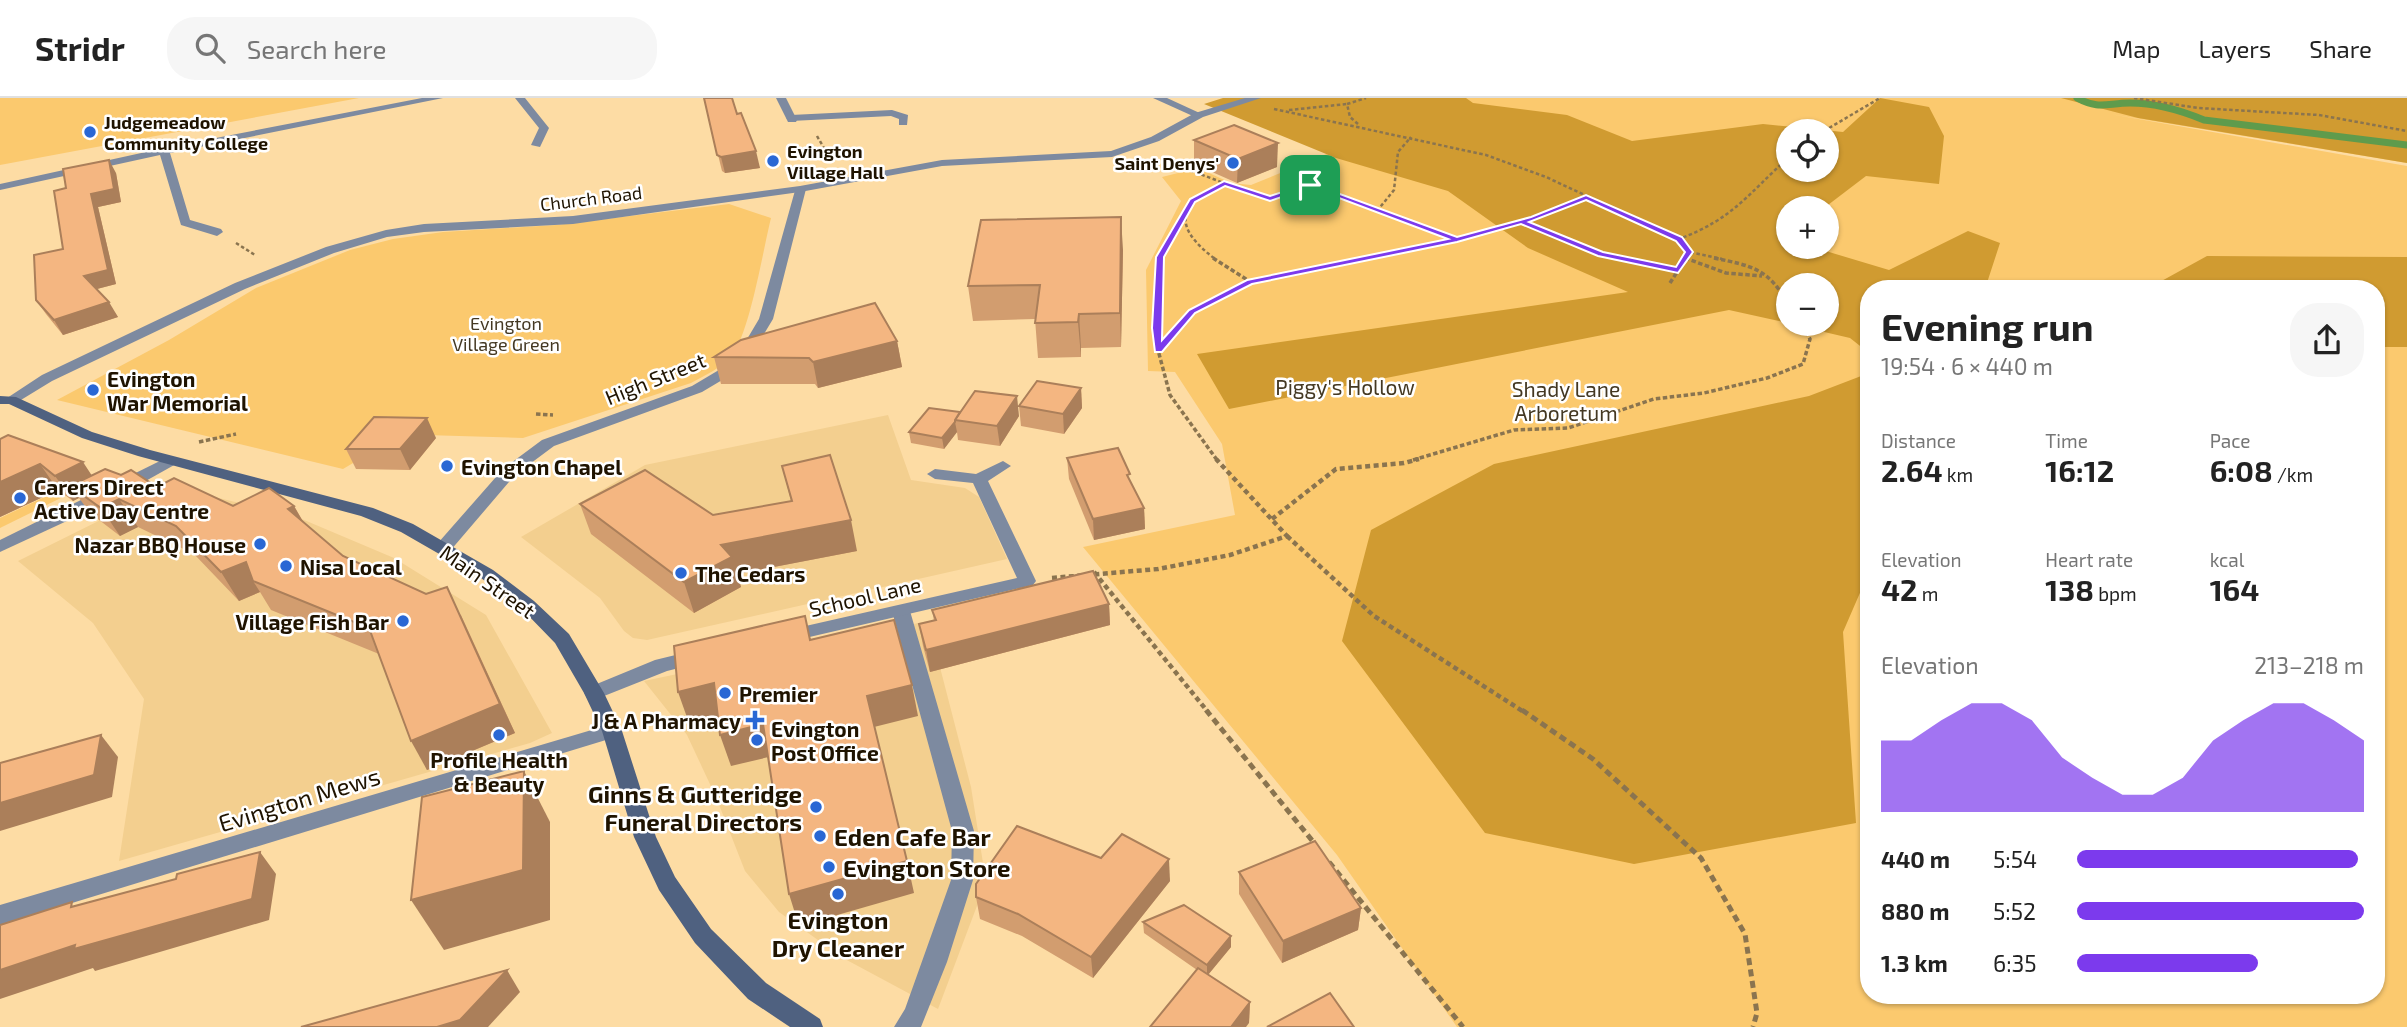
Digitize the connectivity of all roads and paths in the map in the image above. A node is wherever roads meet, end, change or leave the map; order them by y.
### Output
1 (438, 98) edge
2 (520, 98) edge
3 (781, 98) edge
4 (1158, 98) edge
5 (1256, 98) edge
6 (1366, 98) edge
7 (1880, 98) edge
8 (2134, 98) edge
9 (1241, 103) junction
10 (1347, 104) junction
11 (1282, 110) junction
12 (1199, 115) junction
13 (792, 119) junction
14 (1839, 122) edge
15 (903, 123) dead end
16 (1362, 126) junction
17 (2407, 131) edge
18 (1411, 137) junction
19 (536, 145) dead end
20 (1134, 148) junction
21 (164, 151) junction
22 (1776, 168) edge
23 (843, 181) junction
24 (1224, 183) junction
25 (0, 187) edge
26 (800, 189) junction
27 (1586, 197) junction
28 (1377, 211) junction
29 (1184, 219) junction
30 (1522, 222) junction
31 (217, 232) joint
32 (1679, 239) junction
33 (1457, 240) junction
34 (1689, 252) junction
35 (1685, 258) junction
36 (279, 270) junction
37 (1678, 270) junction
38 (1765, 276) junction
39 (1250, 282) junction
40 (1670, 284) dead end
41 (1776, 284) edge
42 (1808, 336) edge
43 (1158, 350) junction
44 (6, 400) edge
45 (170, 461) junction
46 (1003, 466) dead end
47 (935, 474) dead end
48 (979, 479) junction
49 (1272, 519) junction
50 (1287, 536) junction
51 (0, 547) edge
52 (444, 547) junction
53 (1094, 572) junction
54 (1027, 581) junction
55 (901, 611) junction
56 (768, 641) edge
57 (715, 653) edge
58 (594, 693) junction
59 (612, 731) junction
60 (0, 915) edge
61 (811, 1027) edge
62 (906, 1027) edge
63 (1463, 1027) edge
64 (1753, 1027) edge

1 - 21 street
2 - 19 street
3 - 13 street
4 - 12 street
5 - 9 street, Church Road
6 - 10 path
7 - 14 path
8 - 17 path
9 - 11 path
9 - 12 street, Church Road
10 - 11 path
10 - 16 path
11 - 16 path
12 - 20 street, Church Road
13 - 15 street
13 - 23 path
16 - 18 path
18 - 27 path
18 - 28 path
20 - 23 street, Church Road
20 - 24 path
21 - 25 street
21 - 31 street
22 - 32 path
23 - 26 street, Church Road
24 - 28 path
24 - 29 path
26 - 36 street, Church Road
26 - 52 street, High Street
27 - 30 path
27 - 32 path
28 - 33 path
29 - 39 path
29 - 43 path
30 - 33 path
30 - 37 path
31 - 36 path
32 - 34 path
33 - 39 path
34 - 35 path
34 - 38 path
35 - 37 path
35 - 38 path
36 - 44 street, Church Road
37 - 40 path
38 - 41 path
39 - 43 path
42 - 49 path
43 - 49 path
44 - 45 main road, Main Street
45 - 51 street
45 - 52 main road, Main Street
46 - 48 street
47 - 48 street
48 - 54 street
49 - 50 path
50 - 53 path
50 - 64 path
52 - 58 main road, Main Street
53 - 54 path
53 - 63 path
54 - 55 street, School Lane
55 - 56 street, School Lane
55 - 62 street
57 - 58 street
58 - 59 main road, Main Street
59 - 60 street, Evington Mews
59 - 61 main road, Main Street

